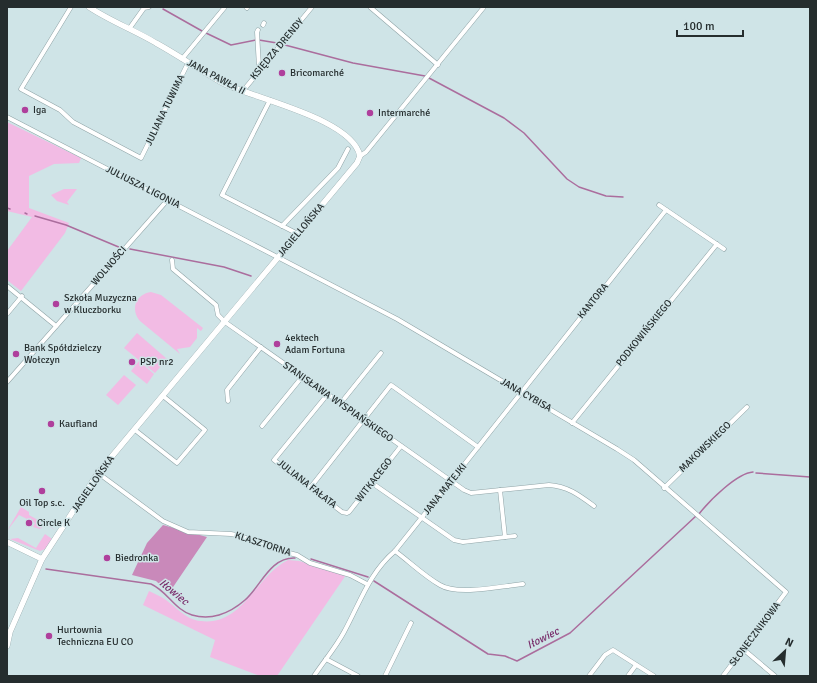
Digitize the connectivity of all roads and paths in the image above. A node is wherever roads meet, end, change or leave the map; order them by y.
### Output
1 (70, 7) edge
2 (89, 7) edge
3 (144, 7) edge
4 (149, 7) edge
5 (225, 7) edge
6 (312, 7) edge
7 (370, 7) edge
8 (484, 7) edge
9 (129, 29) junction
10 (258, 30) dead end
11 (182, 59) junction
12 (188, 63) junction
13 (438, 64) junction
14 (261, 68) junction
15 (242, 93) junction
16 (270, 100) junction
17 (7, 117) edge
18 (348, 150) dead end
19 (360, 156) junction
20 (164, 204) dead end
21 (659, 205) dead end
22 (666, 210) junction
23 (282, 226) junction
24 (298, 234) junction
25 (717, 244) junction
26 (724, 249) dead end
27 (279, 257) junction
28 (172, 260) dead end
29 (7, 286) edge
30 (22, 296) junction
31 (7, 314) edge
32 (225, 322) junction
33 (56, 326) junction
34 (260, 347) junction
35 (381, 353) dead end
36 (302, 377) junction
37 (7, 382) edge
38 (520, 392) junction
39 (163, 396) junction
40 (327, 396) junction
41 (228, 401) dead end
42 (340, 404) junction
43 (747, 407) dead end
44 (364, 420) junction
45 (572, 423) junction
46 (262, 426) dead end
47 (135, 430) junction
48 (401, 446) junction
49 (478, 447) junction
50 (98, 474) junction
51 (452, 482) junction
52 (372, 483) junction
53 (310, 488) junction
54 (664, 488) junction
55 (500, 490) junction
56 (594, 506) dead end
57 (347, 513) joint
58 (422, 518) junction
59 (515, 536) dead end
60 (505, 537) junction
61 (7, 542) edge
62 (395, 551) junction
63 (42, 559) junction
64 (367, 584) junction
65 (523, 584) dead end
66 (786, 592) joint
67 (411, 623) dead end
68 (7, 646) edge
69 (743, 649) junction
70 (326, 659) junction
71 (636, 665) junction
72 (314, 676) edge
73 (358, 676) edge
74 (385, 676) edge
75 (589, 676) edge
76 (628, 676) edge
77 (654, 676) edge
78 (723, 676) edge
79 (775, 676) edge

1 - 12 street, JULIANA TUWIMA
2 - 9 street, JANA PAWŁA II
3 - 4 street
3 - 9 street
5 - 11 street
6 - 14 street, KSIĘDZA DRENDY
7 - 13 street
8 - 13 street
9 - 11 street, JANA PAWŁA II
10 - 14 street
11 - 12 street, JANA PAWŁA II
12 - 15 street, JANA PAWŁA II
13 - 19 street
14 - 15 street, KSIĘDZA DRENDY
15 - 16 street, JANA PAWŁA II
16 - 19 street, JANA PAWŁA II
16 - 23 street
17 - 27 street, JULIUSZA LIGONIA
18 - 23 street
19 - 24 street, JAGIELLOŃSKA
20 - 33 street, WOLNOŚCI
21 - 22 street
22 - 25 street
22 - 38 street, KANTORA
23 - 24 street
24 - 27 street, JAGIELLOŃSKA
25 - 26 street
25 - 45 street, PODKOWIŃSKIEGO
27 - 32 street, JAGIELLOŃSKA
27 - 38 street, JANA CYBISA
28 - 32 street
29 - 30 street
30 - 31 street
30 - 33 street
32 - 34 street, STANISŁAWA WYSPIAŃSKIEGO
32 - 39 street, JAGIELLOŃSKA
33 - 37 street, WOLNOŚCI
34 - 36 street, STANISŁAWA WYSPIAŃSKIEGO
34 - 41 street
35 - 42 street
36 - 40 street, STANISŁAWA WYSPIAŃSKIEGO
36 - 46 street
38 - 45 street, JANA CYBISA
38 - 49 street, JANA MATEJKI
39 - 47 street, JAGIELLOŃSKA
39 - 47 street
40 - 42 street, STANISŁAWA WYSPIAŃSKIEGO
40 - 53 street, JULIANA FAŁATA
42 - 44 street, STANISŁAWA WYSPIAŃSKIEGO
43 - 54 street, MAKOWSKIEGO
44 - 48 street, STANISŁAWA WYSPIAŃSKIEGO
44 - 49 street
44 - 53 street
45 - 54 street, JANA CYBISA
47 - 50 street, JAGIELLOŃSKA
48 - 51 street, STANISŁAWA WYSPIAŃSKIEGO
48 - 52 street, WITKACEGO
49 - 51 street, JANA MATEJKI
50 - 63 street, JAGIELLOŃSKA
50 - 64 street, KLASZTORNA
51 - 55 street, STANISŁAWA WYSPIAŃSKIEGO
51 - 58 street, JANA MATEJKI
52 - 57 street, WITKACEGO
52 - 58 street
53 - 57 street, JULIANA FAŁATA
54 - 66 street, JANA CYBISA
55 - 56 street, STANISŁAWA WYSPIAŃSKIEGO
55 - 60 street
58 - 60 street
58 - 62 street, JANA MATEJKI
59 - 60 street
61 - 63 street
62 - 64 street, JANA MATEJKI
62 - 65 street
63 - 68 street, JAGIELLOŃSKA
64 - 70 street, JANA MATEJKI
66 - 69 street, SŁONECZNIKOWA
67 - 74 street
69 - 78 street, SŁONECZNIKOWA
69 - 79 street
70 - 72 street, JANA MATEJKI
70 - 73 street
71 - 75 street
71 - 76 street
71 - 77 street

